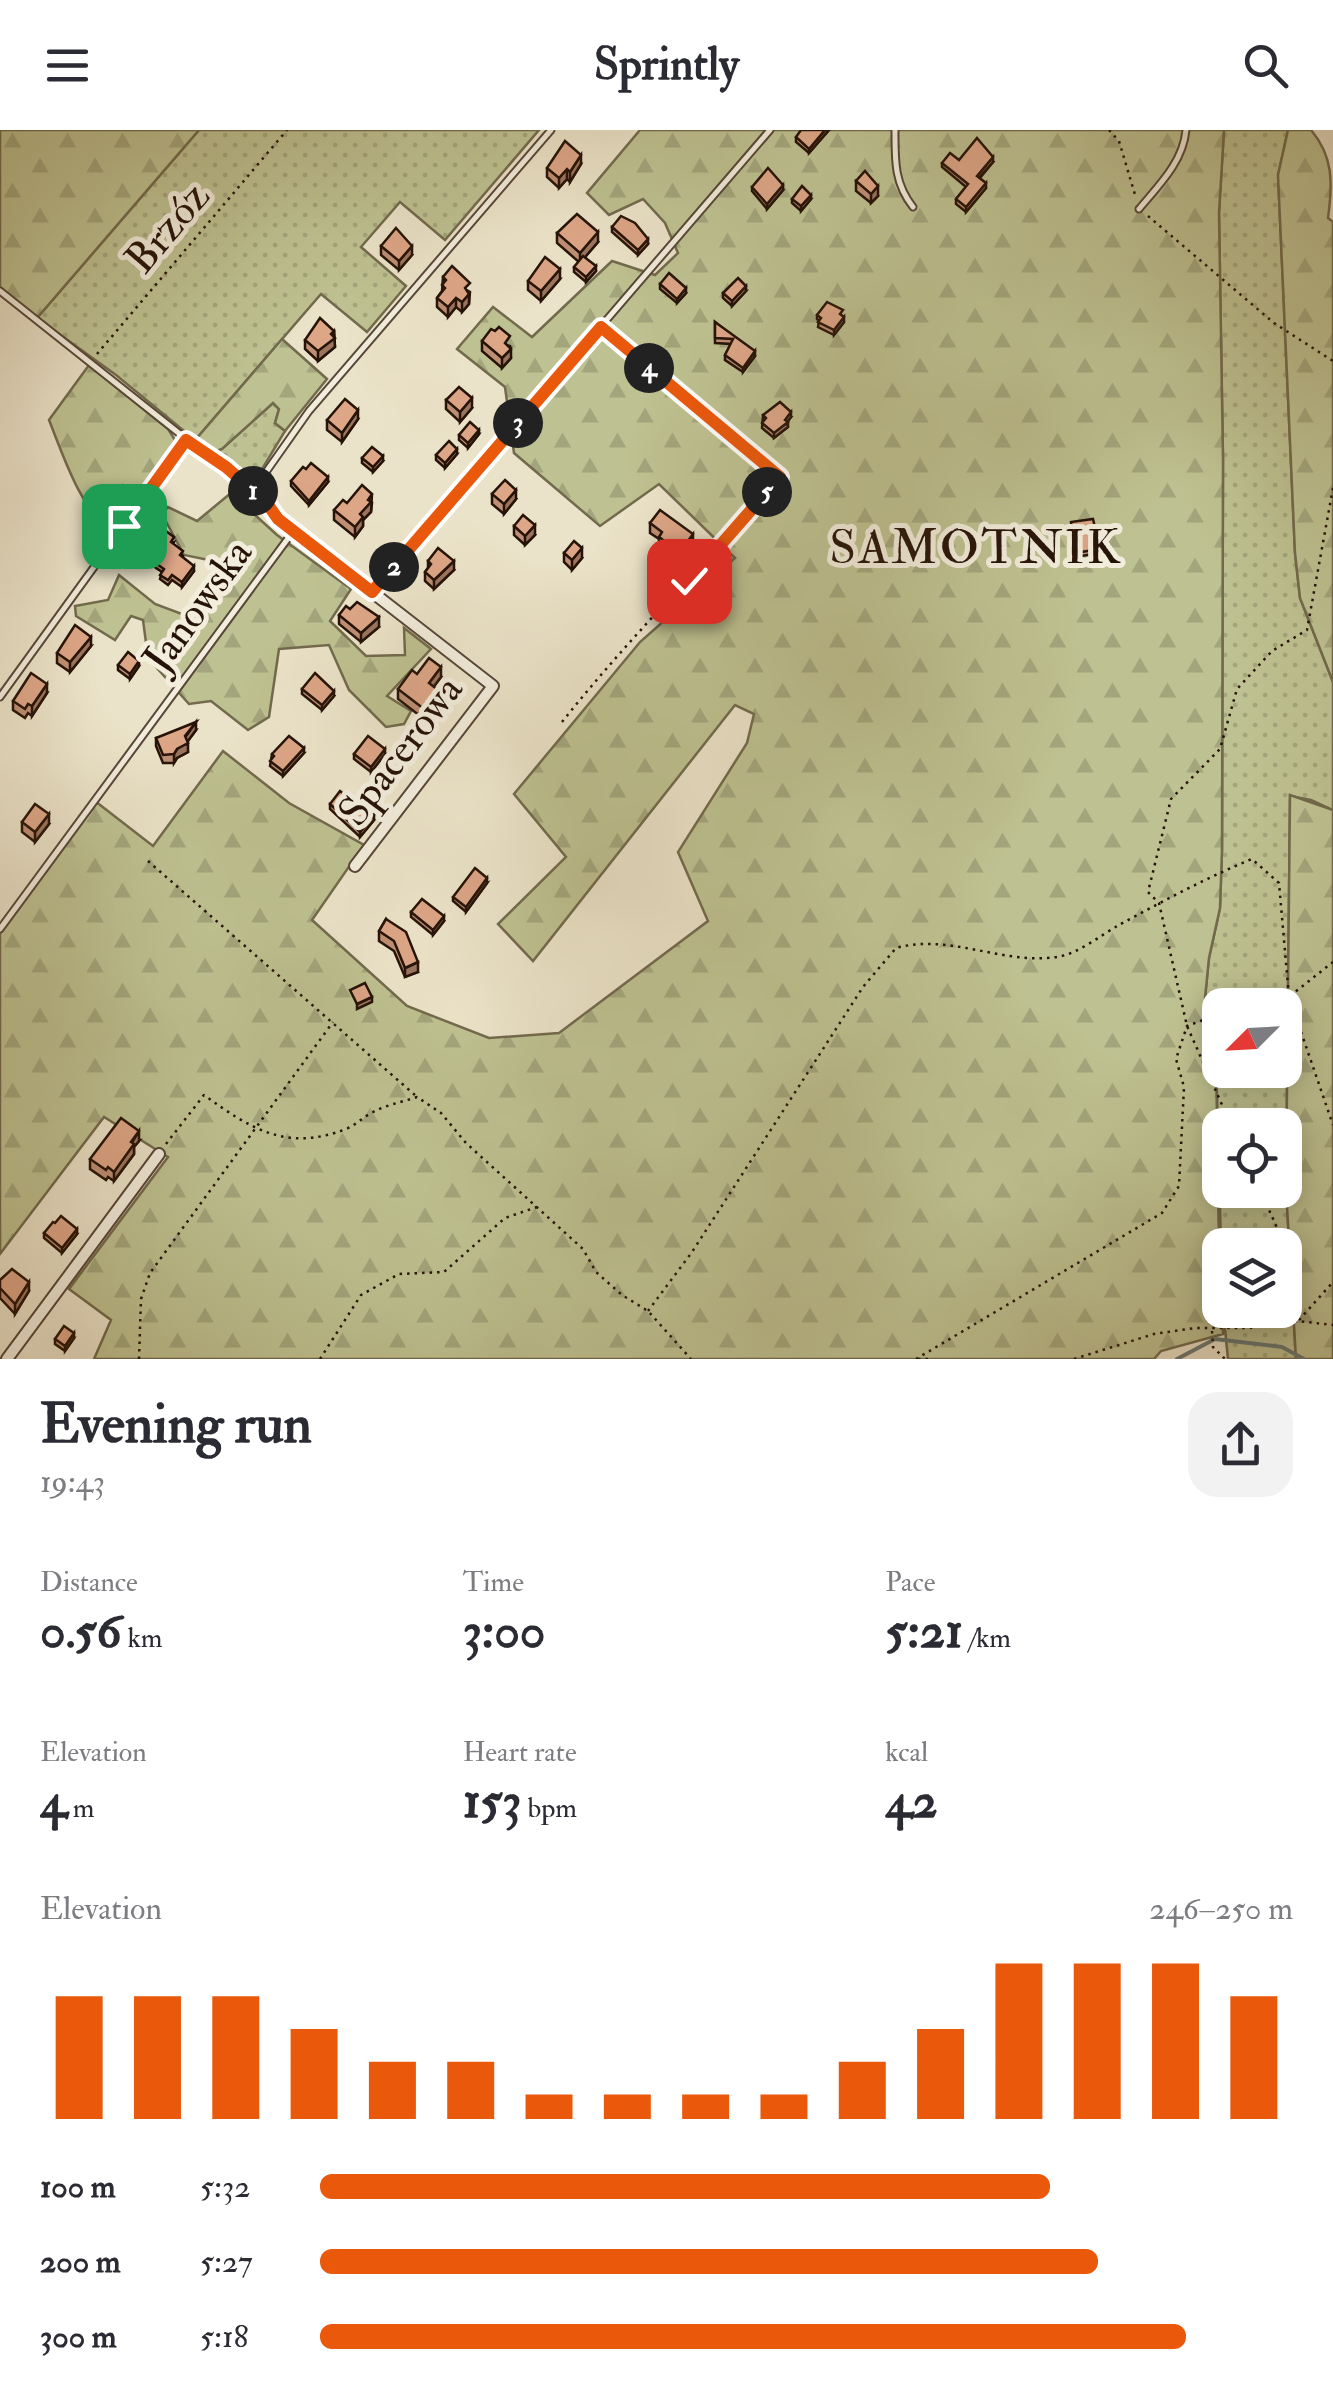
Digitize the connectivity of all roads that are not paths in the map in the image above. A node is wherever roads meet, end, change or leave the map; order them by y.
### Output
1 (552, 130) edge
2 (770, 130) edge
3 (895, 130) edge
4 (1186, 130) edge
5 (913, 207) dead end
6 (1139, 208) road end
7 (0, 291) edge
8 (601, 327) junction
9 (186, 440) junction
10 (780, 477) road end
11 (266, 502) junction
12 (293, 531) junction
13 (372, 592) junction
14 (0, 697) edge
15 (355, 866) dead end
16 (0, 929) edge
17 (158, 1154) road end
18 (7, 1359) edge

1 - 11 lane
2 - 8 lane
3 - 5 lane
4 - 6 lane
7 - 9 lane, Janowska
8 - 10 lane
8 - 13 lane
9 - 11 lane, Janowska
9 - 14 lane
11 - 12 street, Janowska
12 - 13 street, Spacerowa
12 - 16 lane, Janowska
13 - 15 street, Spacerowa
17 - 18 street

